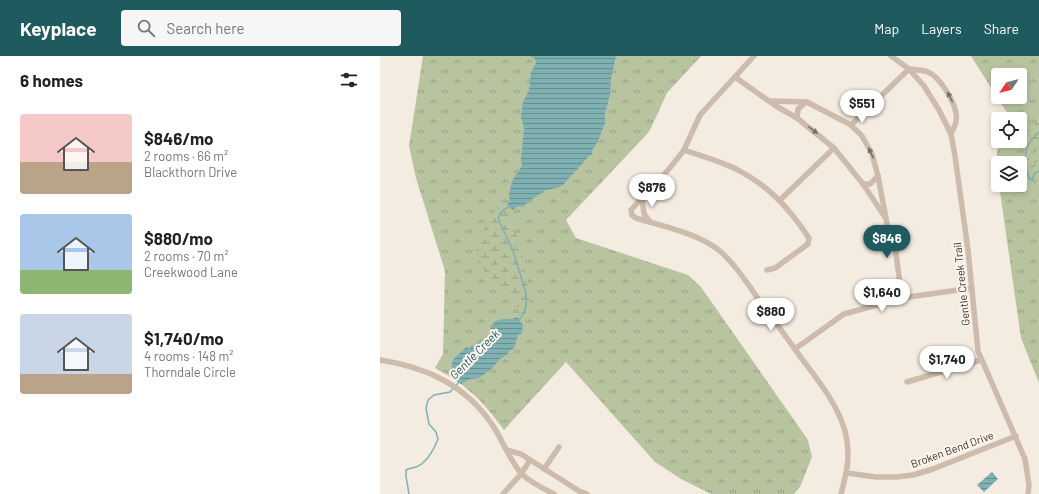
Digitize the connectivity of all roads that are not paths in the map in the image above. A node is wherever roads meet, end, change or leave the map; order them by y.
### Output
1 (754, 56) edge
2 (891, 56) edge
3 (909, 69) junction
4 (735, 77) junction
5 (769, 101) junction
6 (807, 102) junction
7 (797, 118) junction
8 (851, 125) junction
9 (951, 134) junction
10 (834, 148) junction
11 (684, 150) junction
12 (878, 176) junction
13 (863, 184) junction
14 (642, 198) junction
15 (780, 200) junction
16 (886, 218) junction
17 (650, 222) junction
18 (767, 270) dead end
19 (972, 288) junction
20 (902, 298) junction
21 (795, 349) junction
22 (380, 360) edge
23 (981, 360) junction
24 (907, 382) dead end
25 (1016, 436) junction
26 (559, 447) dead end
27 (507, 450) junction
28 (530, 460) junction
29 (544, 469) junction
30 (846, 473) junction
31 (521, 474) junction
32 (503, 494) edge
33 (554, 494) edge
34 (587, 494) edge
35 (841, 494) edge
36 (1028, 494) edge

1 - 4 street
2 - 3 street, Gentle Creek Trail
3 - 8 street
3 - 9 street, Gentle Creek Trail
9 -> 3 street, Gentle Creek Trail
4 - 5 street
4 - 11 street
5 - 6 street
5 - 7 street
6 - 7 street
6 - 8 street
7 -> 10 street
12 -> 8 street
9 - 19 street, Gentle Creek Trail
10 - 13 street
10 - 15 street
11 - 14 street
11 - 15 street
12 - 13 street
12 - 16 street
13 - 16 street
14 - 17 street
14 - 17 street
15 - 18 street
16 - 20 street
17 - 21 street
19 - 20 street
19 - 23 street, Gentle Creek Trail
20 - 21 street
21 - 30 street
22 - 27 street
23 - 24 street
23 - 25 street, Gentle Creek Trail
25 - 30 street, Broken Bend Drive
25 - 36 street, Gentle Creek Trail
26 - 29 street
27 - 28 street
27 - 31 street
28 - 29 street
28 - 31 street
29 - 34 street
30 - 35 street
31 - 32 street
31 - 33 street

